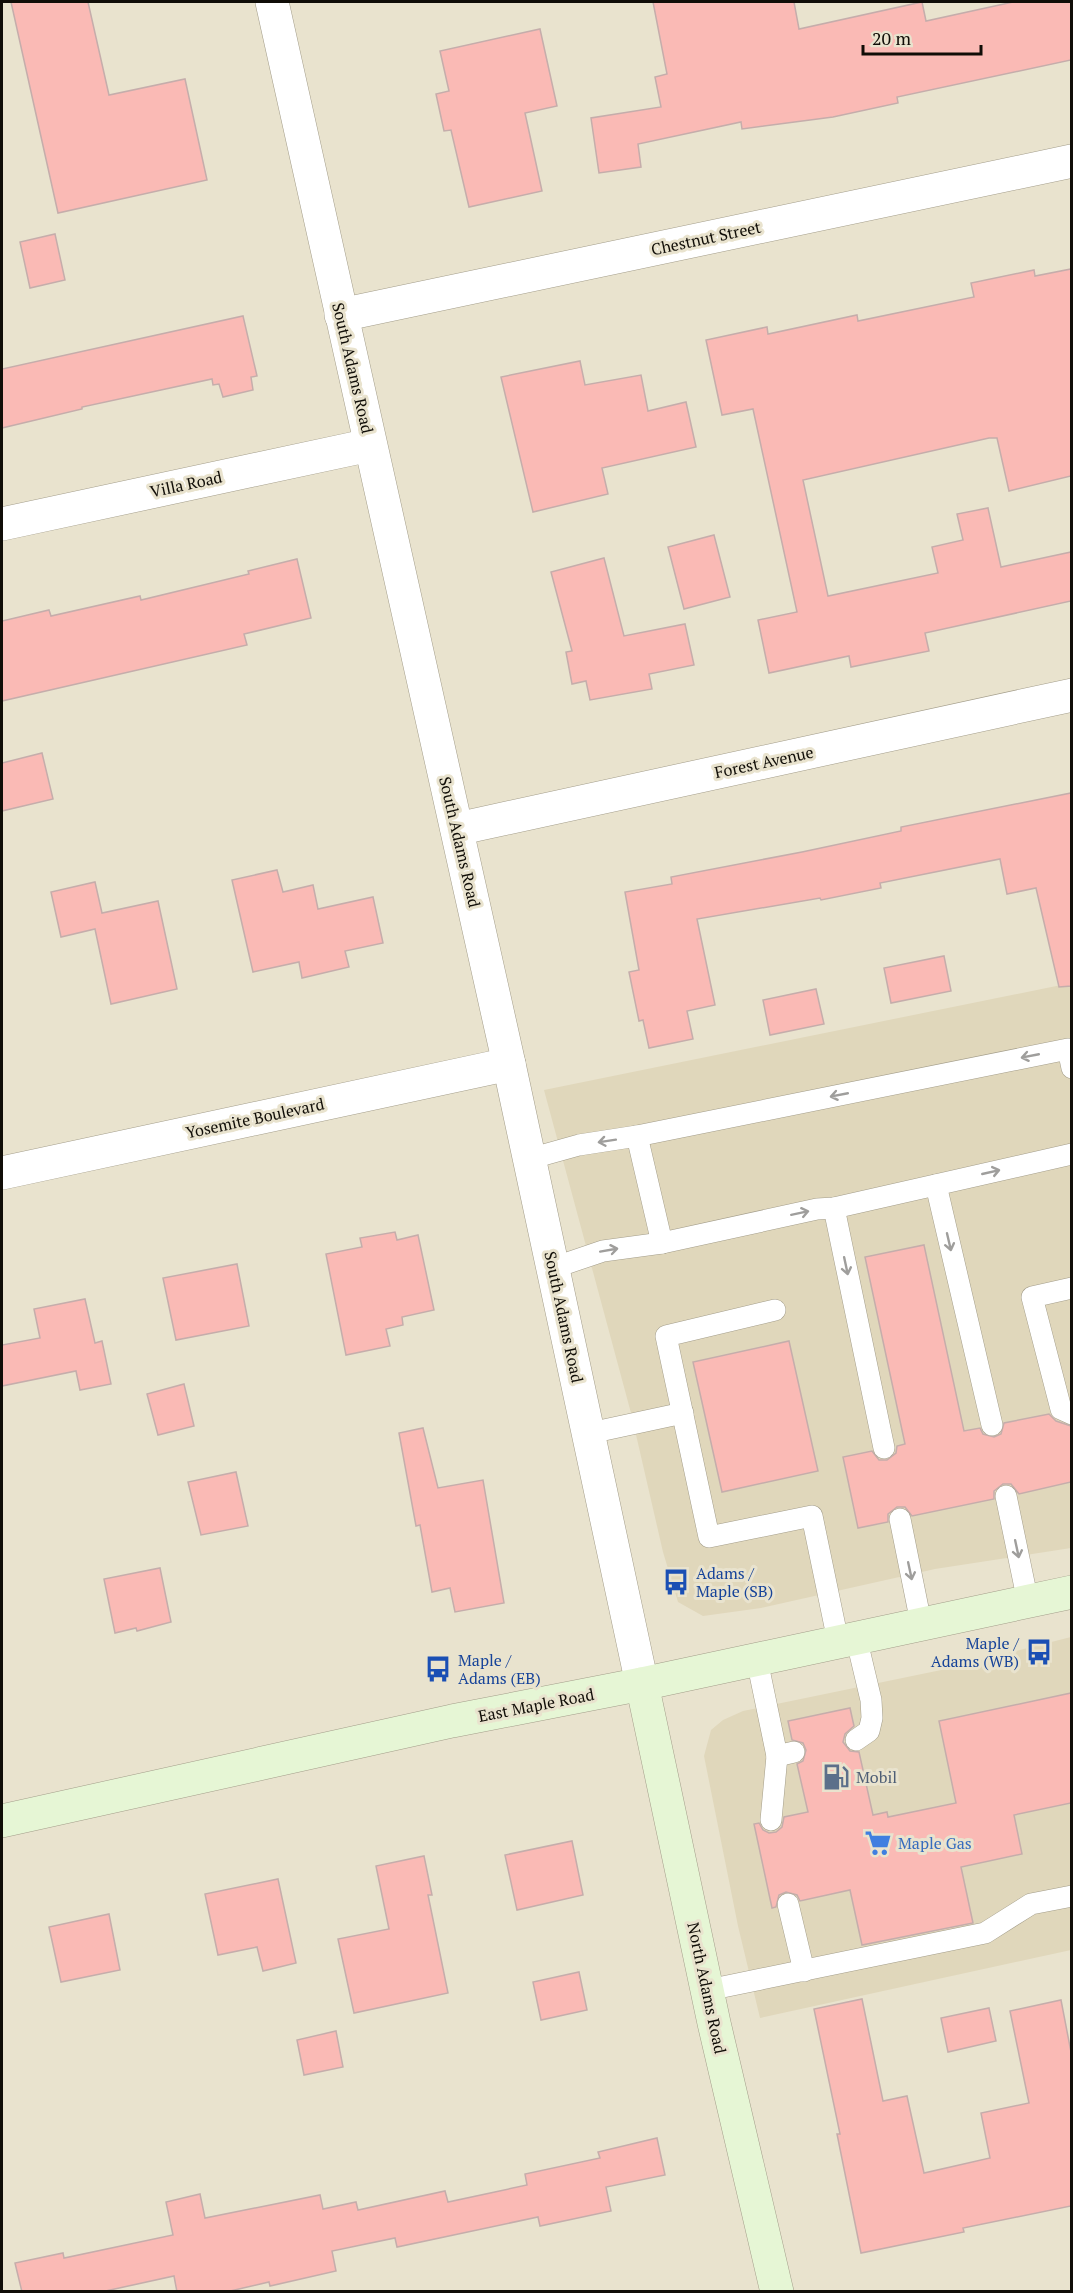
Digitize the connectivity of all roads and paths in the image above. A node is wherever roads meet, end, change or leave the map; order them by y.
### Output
1 (272, 2) edge
2 (1071, 161) edge
3 (340, 315) junction
4 (370, 445) junction
5 (2, 524) edge
6 (1071, 695) edge
7 (457, 829) junction
8 (509, 1064) junction
9 (1071, 1068) edge
10 (637, 1136) junction
11 (1071, 1154) edge
12 (529, 1159) junction
13 (2, 1173) edge
14 (936, 1185) junction
15 (834, 1208) junction
16 (662, 1243) junction
17 (553, 1268) junction
18 (1071, 1288) edge
19 (775, 1310) dead end
20 (683, 1413) junction
21 (1071, 1414) edge
22 (992, 1425) dead end
23 (590, 1433) junction
24 (884, 1448) dead end
25 (1006, 1496) dead end
26 (900, 1519) dead end
27 (1071, 1593) edge
28 (1028, 1602) junction
29 (921, 1623) junction
30 (847, 1639) junction
31 (757, 1660) junction
32 (642, 1684) junction
33 (856, 1740) dead end
34 (771, 1820) dead end
35 (2, 1821) edge
36 (1071, 1896) edge
37 (788, 1904) dead end
38 (804, 1971) junction
39 (708, 1990) junction
40 (777, 2292) edge

1 - 3 street, South Adams Road
2 - 3 street, Chestnut Street
3 - 4 street, South Adams Road
4 - 5 street, Villa Road
4 - 7 street, South Adams Road
6 - 7 street, Forest Avenue
7 - 8 street, South Adams Road
8 - 12 street, South Adams Road
8 - 13 street, Yosemite Boulevard
9 -> 10 lane
10 -> 12 lane
10 - 16 lane
14 -> 11 lane
12 - 17 street, South Adams Road
14 - 15 lane
14 -> 22 lane
16 -> 15 lane
15 -> 24 lane
17 -> 16 lane
17 - 23 street, South Adams Road
18 - 21 lane
19 - 20 lane
20 - 23 lane
20 - 30 lane
23 - 32 street, South Adams Road
25 -> 28 lane
26 -> 29 lane
27 - 28 main road, East Maple Road
28 - 29 main road, East Maple Road
29 - 30 main road, East Maple Road
30 - 31 main road, East Maple Road
30 - 33 lane
31 - 32 main road, East Maple Road
31 - 34 lane
32 - 35 main road, East Maple Road
32 - 39 main road, North Adams Road
36 - 38 lane
37 - 38 lane
38 - 39 lane
39 - 40 main road, North Adams Road

